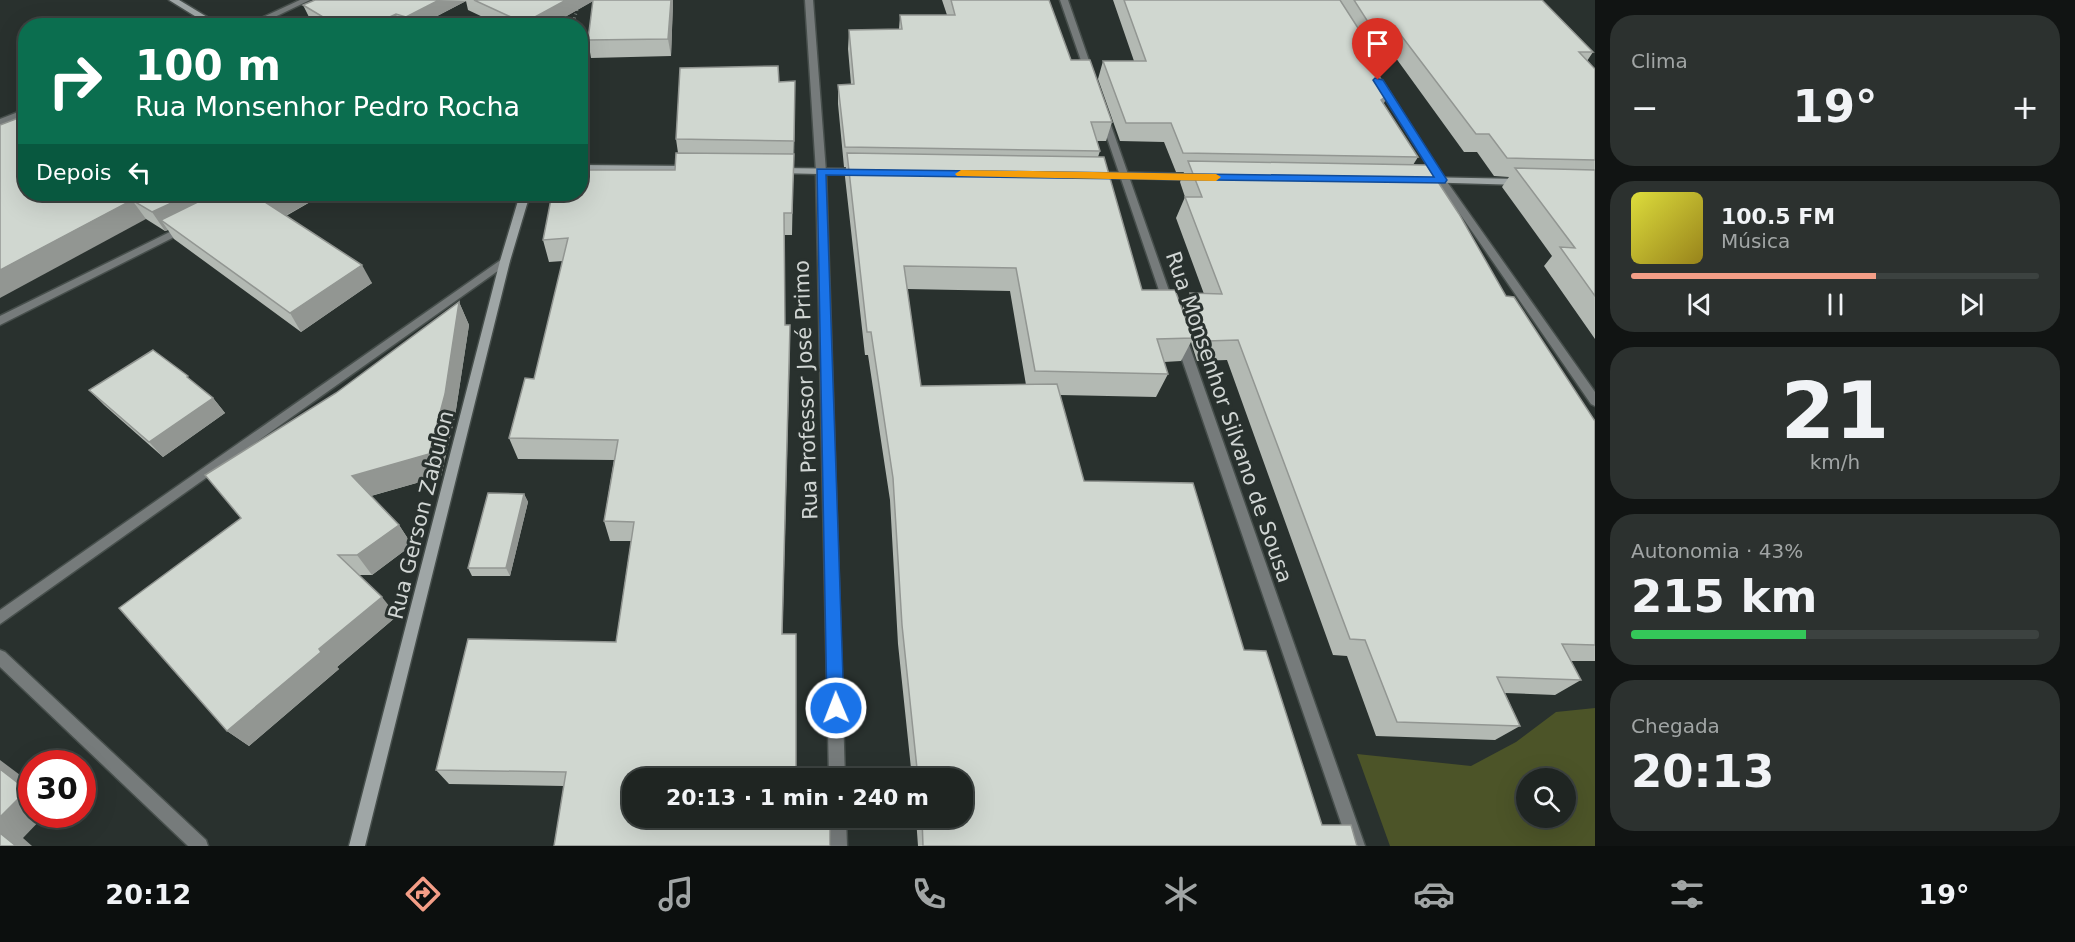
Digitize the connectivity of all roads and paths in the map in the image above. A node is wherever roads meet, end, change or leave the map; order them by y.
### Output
1 (173, 0) edge
2 (306, 0) edge
3 (580, 0) edge
4 (808, 0) edge
5 (1064, 0) edge
6 (204, 18) edge
7 (266, 18) edge
8 (574, 18) edge
9 (1372, 70) edge
10 (1094, 88) edge
11 (1102, 110) edge
12 (18, 115) edge
13 (0, 122) edge
14 (588, 168) edge
15 (706, 170) edge
16 (764, 171) edge
17 (821, 172) junction
18 (868, 172) edge
19 (1089, 175) edge
20 (1125, 176) junction
21 (1207, 177) edge
22 (1406, 180) edge
23 (1441, 180) junction
24 (1536, 182) edge
25 (523, 201) edge
26 (189, 225) edge
27 (505, 261) junction
28 (0, 321) edge
29 (1595, 401) edge
30 (0, 618) edge
31 (0, 657) edge
32 (837, 768) edge
33 (838, 828) edge
34 (200, 846) edge
35 (357, 846) edge
36 (839, 846) edge
37 (1357, 846) edge

1 - 6 street
2 - 7 street
3 - 8 path
4 - 17 street, Rua Professor José Primo
5 - 10 street
9 - 23 street
11 - 20 street, Rua Monsenhor Silvano de Sousa
12 - 13 street
14 - 15 street
16 - 17 street
17 - 18 street
17 - 32 street, Rua Professor José Primo
19 - 20 street
20 - 21 street
20 - 37 street, Rua Monsenhor Silvano de Sousa
22 - 23 street
23 - 24 street
23 - 29 street
25 - 27 street, Rua Gerson Zabulon
26 - 28 street
27 - 30 street
27 - 35 street, Rua Gerson Zabulon
31 - 34 street
33 - 36 street

